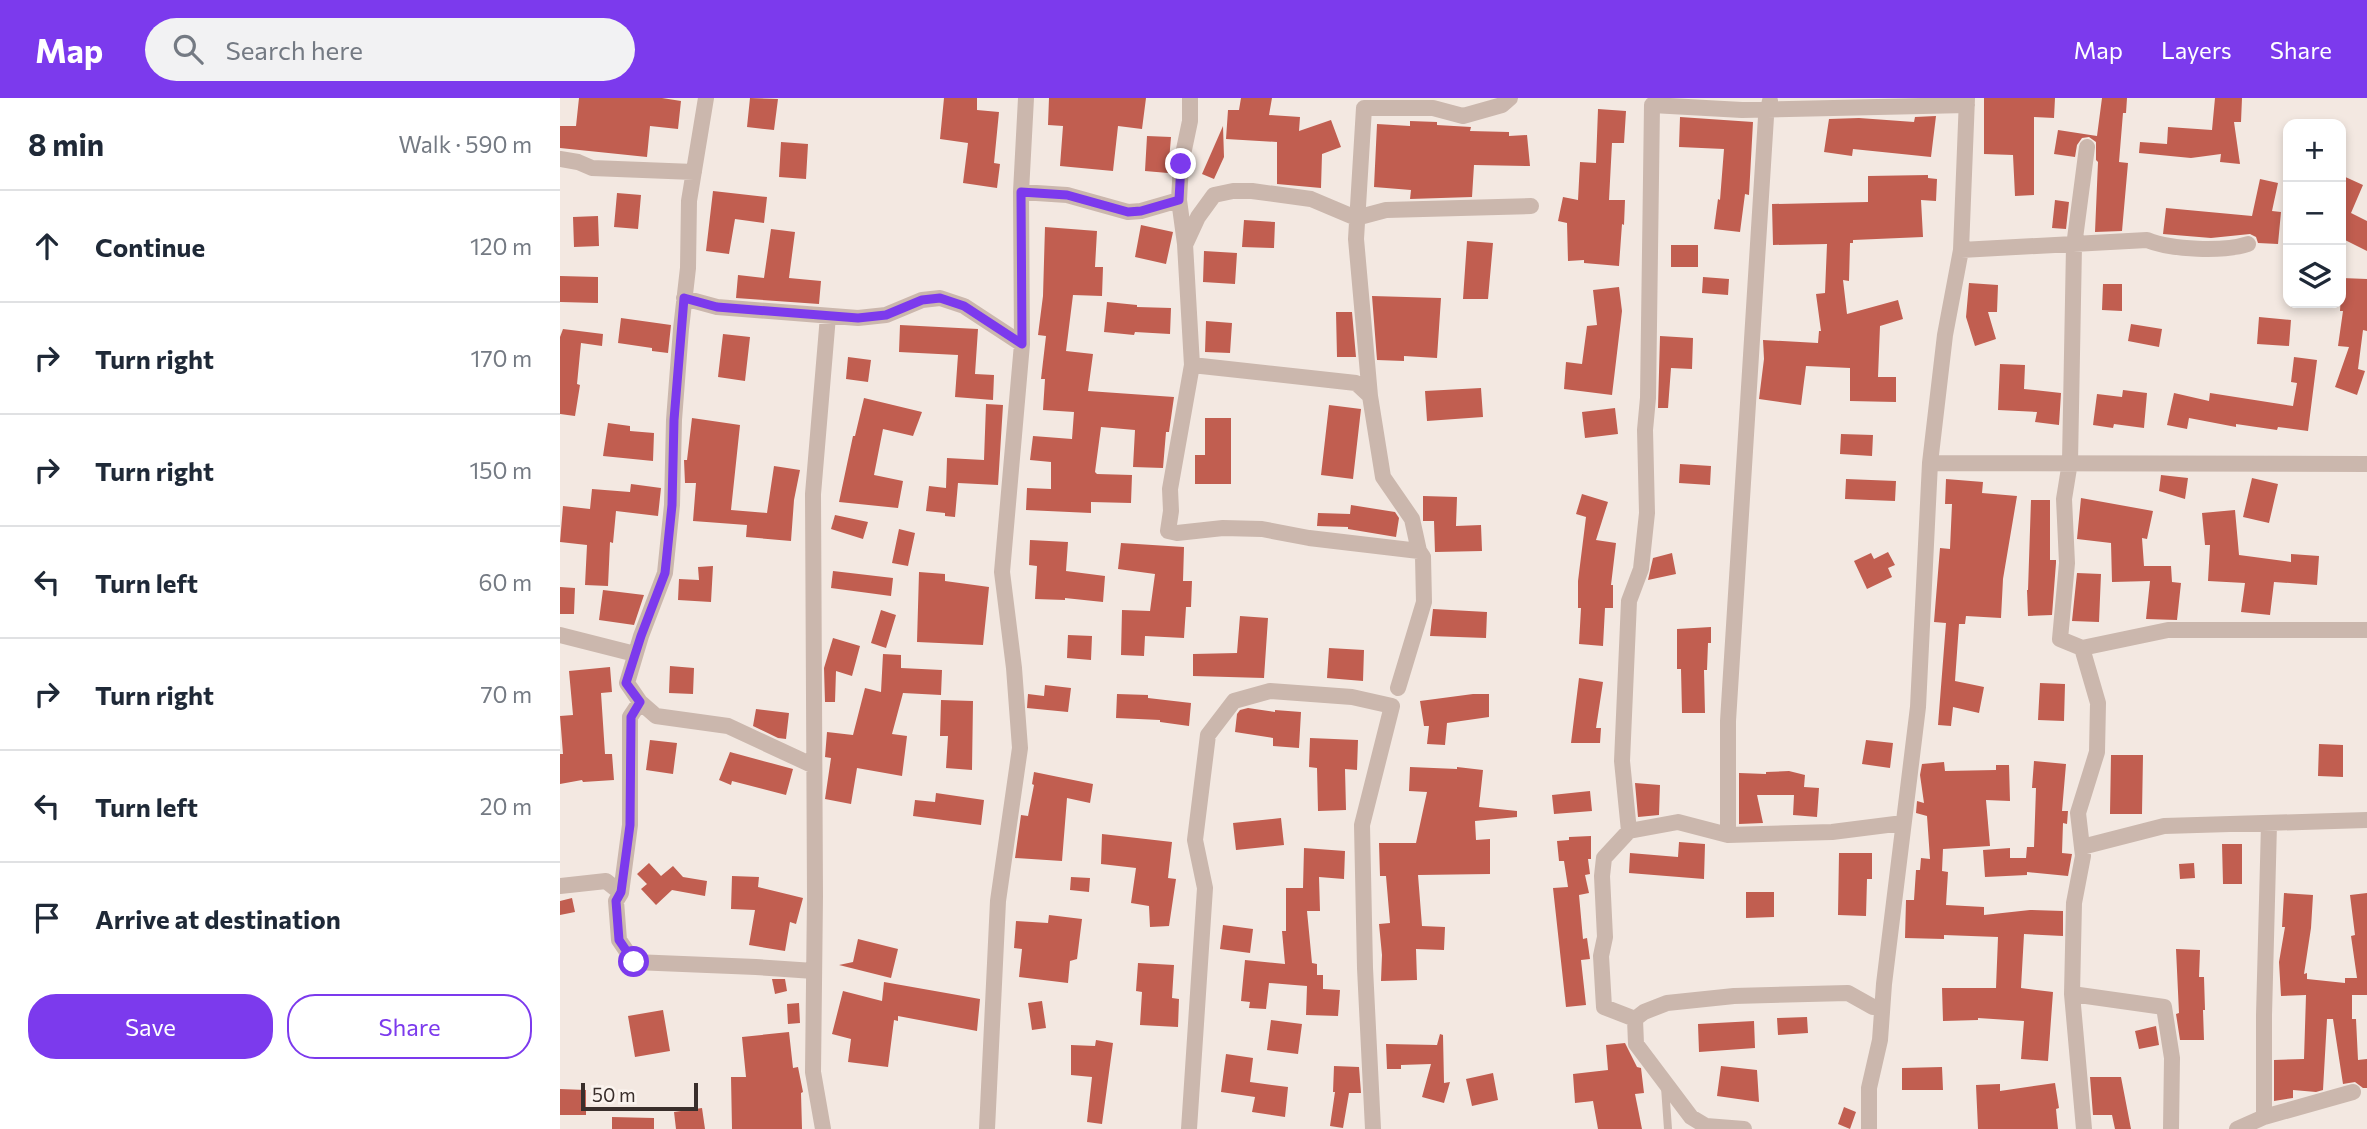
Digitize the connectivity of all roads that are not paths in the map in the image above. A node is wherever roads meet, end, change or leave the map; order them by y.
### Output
1 (706, 98) edge
2 (1026, 98) edge
3 (1191, 98) edge
4 (1510, 98) edge
5 (1651, 101) edge
6 (1967, 102) edge
7 (1364, 103) edge
8 (1770, 104) edge
9 (2087, 147) dead end
10 (560, 159) edge
11 (694, 172) junction
12 (1021, 192) junction
13 (1179, 200) junction
14 (1531, 206) dead end
15 (1356, 218) junction
16 (1185, 244) junction
17 (2248, 244) dead end
18 (2074, 246) junction
19 (1961, 250) junction
20 (684, 298) junction
21 (828, 316) junction
22 (1022, 344) junction
23 (1192, 365) junction
24 (1370, 396) junction
25 (1930, 463) junction
26 (2070, 463) junction
27 (2367, 464) edge
28 (1419, 551) junction
29 (2367, 630) edge
30 (560, 635) edge
31 (2082, 648) junction
32 (635, 654) junction
33 (1398, 688) dead end
34 (640, 702) junction
35 (814, 766) junction
36 (2367, 820) edge
37 (1903, 823) junction
38 (2269, 824) junction
39 (1629, 831) junction
40 (1728, 835) junction
41 (2082, 847) junction
42 (560, 886) edge
43 (621, 892) junction
44 (814, 971) junction
45 (2072, 994) junction
46 (1882, 1006) junction
47 (1635, 1019) junction
48 (1665, 1084) junction
49 (2353, 1092) dead end
50 (2264, 1117) junction
51 (823, 1129) edge
52 (987, 1129) edge
53 (1189, 1129) edge
54 (1373, 1129) edge
55 (1668, 1129) edge
56 (1744, 1129) edge
57 (1869, 1129) edge
58 (2084, 1129) edge
59 (2171, 1129) edge
60 (2237, 1129) edge

1 - 11 street
2 - 12 street
3 - 13 street
4 - 7 street
5 - 8 street
5 - 39 street
6 - 8 street
6 - 19 street
7 - 15 street
8 - 40 street
9 - 18 street
10 - 11 street
11 - 20 street
12 - 13 street
12 - 22 street
13 - 16 street
14 - 15 street
15 - 16 street
15 - 24 street
16 - 23 street
17 - 18 street
18 - 19 street
18 - 26 street
19 - 25 street
20 - 21 street
20 - 32 street
21 - 22 street
21 - 35 street
22 - 52 street
23 - 24 street
23 - 28 street
24 - 28 street
25 - 26 street
25 - 37 street
26 - 27 street
26 - 31 street
28 - 33 street
29 - 31 street
30 - 32 street
31 - 41 street
32 - 34 street
34 - 35 street
34 - 43 street
35 - 44 street
36 - 38 street
37 - 40 street
37 - 46 street
38 - 41 street
38 - 50 street
39 - 40 street
39 - 47 street
41 - 45 street
42 - 43 street
43 - 44 street
44 - 51 street
45 - 58 street
45 - 59 street
46 - 47 street
46 - 57 street
47 - 48 street
48 - 55 lane
48 - 56 street
49 - 50 street
50 - 60 street
53 - 54 street

